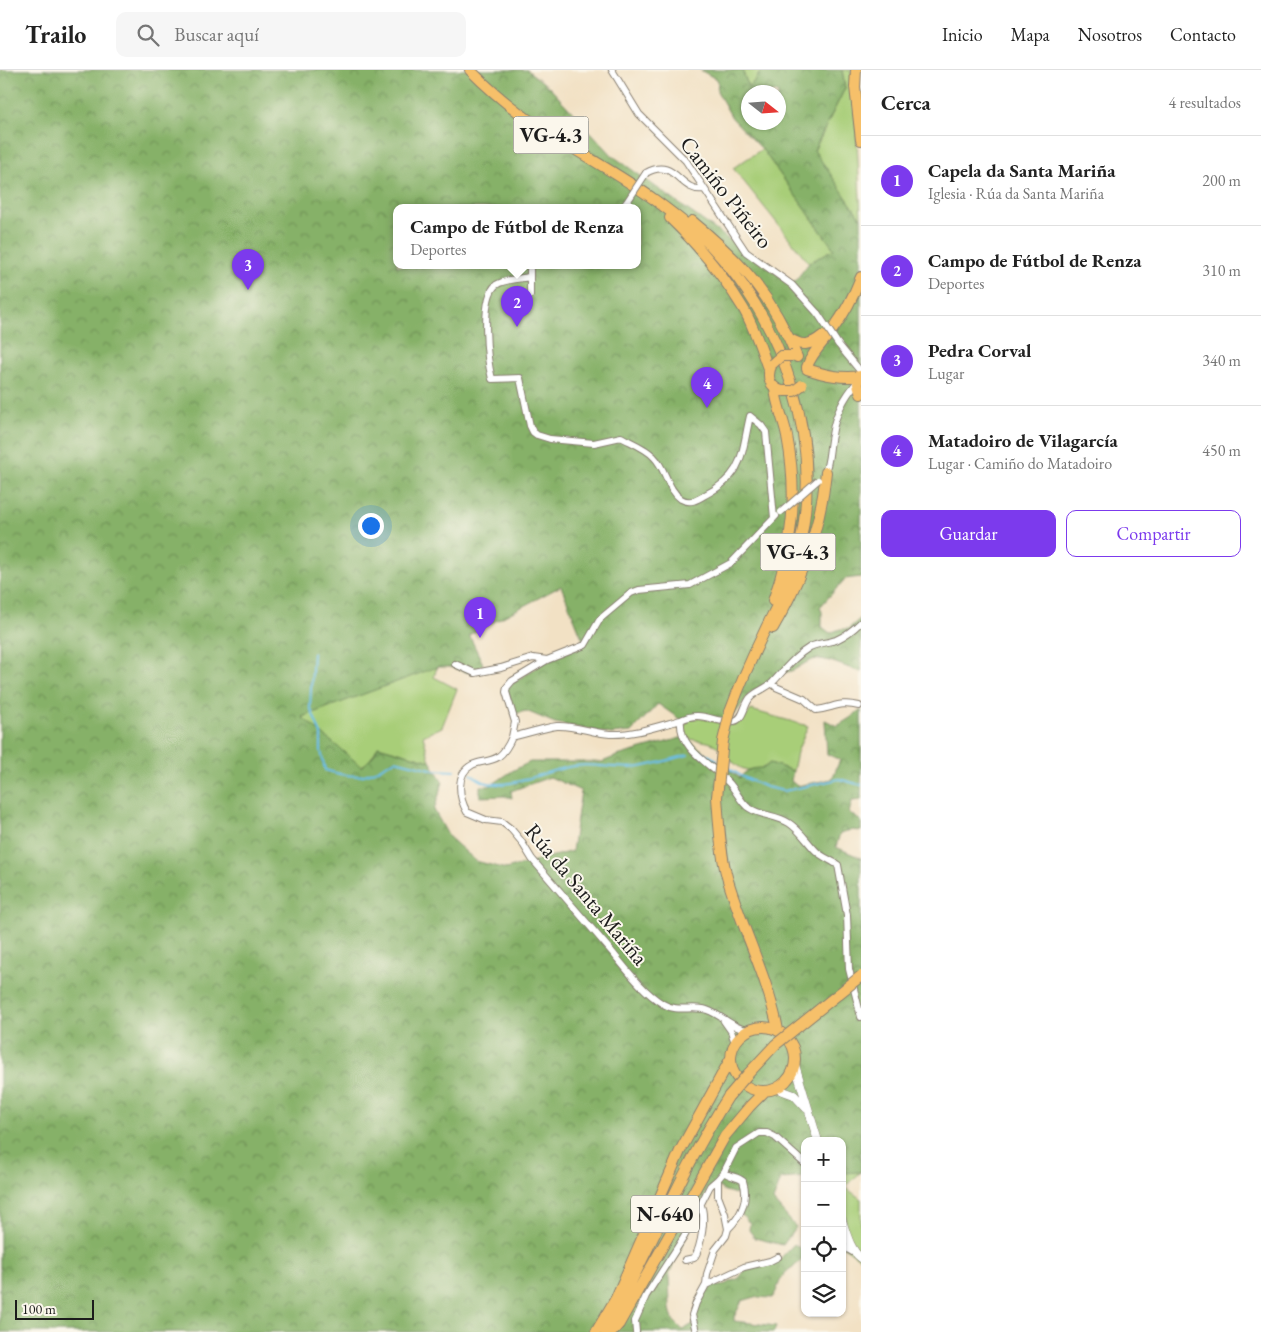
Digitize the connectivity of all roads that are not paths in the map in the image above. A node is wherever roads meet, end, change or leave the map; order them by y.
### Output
1 (470, 70) edge
2 (612, 70) edge
3 (856, 70) edge
4 (861, 140) edge
5 (704, 189) junction
6 (640, 190) junction
7 (625, 204) edge
8 (530, 269) edge
9 (529, 277) junction
10 (861, 277) edge
11 (854, 294) junction
12 (530, 296) dead end
13 (790, 339) junction
14 (818, 347) junction
15 (796, 357) junction
16 (770, 368) junction
17 (807, 368) junction
18 (822, 374) junction
19 (803, 383) junction
20 (859, 384) edge
21 (780, 390) junction
22 (826, 472) junction
23 (774, 518) junction
24 (861, 622) edge
25 (547, 660) junction
26 (455, 664) dead end
27 (741, 683) junction
28 (772, 683) junction
29 (859, 706) dead end
30 (681, 720) junction
31 (512, 737) junction
32 (861, 976) edge
33 (765, 979) junction
34 (718, 1015) junction
35 (861, 1017) edge
36 (764, 1027) junction
37 (748, 1030) junction
38 (778, 1030) junction
39 (735, 1043) junction
40 (731, 1058) junction
41 (794, 1065) junction
42 (770, 1090) junction
43 (812, 1120) junction
44 (817, 1137) edge
45 (801, 1160) edge
46 (724, 1172) junction
47 (718, 1179) junction
48 (700, 1204) junction
49 (845, 1227) edge
50 (728, 1229) junction
51 (846, 1248) edge
52 (778, 1256) dead end
53 (859, 1256) edge
54 (685, 1260) dead end
55 (706, 1285) junction
56 (596, 1332) edge
57 (605, 1332) edge
58 (612, 1332) edge
59 (636, 1332) edge
60 (696, 1332) edge

1 - 6 main road, VG-4.3
2 - 5 street, Camiño Piñeiro
3 - 4 main road
5 - 7 street, bridge
5 - 20 street, Camiño Piñeiro, bridge
6 - 13 main road
6 - 16 main road
6 - 27 main road, VG-4.3
8 - 9 street
9 - 12 street
9 - 23 street
10 - 11 main road
11 - 13 main road
11 - 14 main road
13 - 15 main road
14 - 15 main road
14 - 17 main road
15 - 16 main road, bridge
15 - 17 main road
16 - 21 main road
17 - 18 main road
17 - 19 main road
18 - 19 main road
18 - 20 main road
19 - 21 main road, bridge
20 - 22 street
21 - 27 main road
22 - 23 street, bridge
22 - 27 main road
23 - 25 street
24 - 28 street
25 - 26 street
25 - 31 street
27 - 33 main road, VG-4.3, bridge
28 - 29 street
28 - 30 street
30 - 31 street
30 - 35 street
31 - 34 street, Rúa da Santa Mariña
32 - 57 main road, N-640, bridge
33 - 36 main road, VG-4.3
33 - 38 main road, VG-4.3
34 - 37 street, Rúa da Santa Mariña
34 - 39 street
36 - 37 main road
36 - 38 main road
37 - 39 main road
38 - 41 main road
39 - 40 main road
40 - 42 main road
40 - 56 main road
41 - 42 main road
41 - 43 street
42 - 43 street
42 - 58 main road
43 - 44 street
45 - 46 street
46 - 47 street
46 - 50 street
47 - 48 street
47 - 50 street
48 - 54 street
48 - 59 street
49 - 53 street
50 - 55 street
51 - 53 street
52 - 55 street
55 - 60 street

